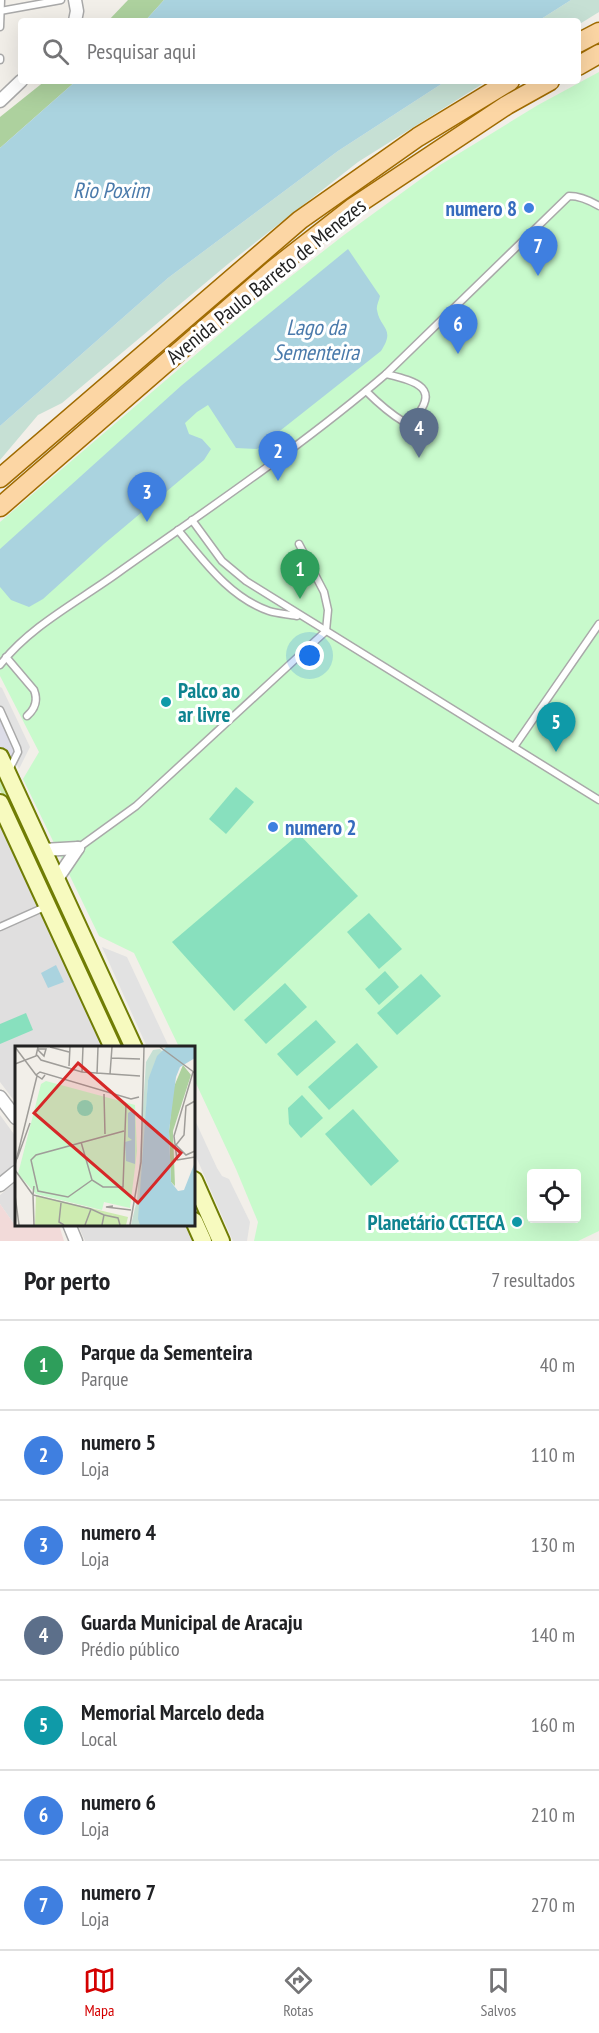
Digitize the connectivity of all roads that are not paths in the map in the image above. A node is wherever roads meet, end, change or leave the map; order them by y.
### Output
1 (1, 0) edge
2 (62, 0) edge
3 (75, 0) edge
4 (0, 11) edge
5 (75, 18) edge
6 (0, 27) edge
7 (599, 32) edge
8 (581, 41) edge
9 (599, 54) edge
10 (581, 64) edge
11 (18, 84) edge
12 (505, 84) edge
13 (545, 84) edge
14 (0, 101) edge
15 (599, 206) edge
16 (386, 374) junction
17 (366, 391) junction
18 (0, 478) edge
19 (0, 507) edge
20 (192, 520) junction
21 (178, 530) junction
22 (299, 543) dead end
23 (302, 616) junction
24 (599, 624) edge
25 (326, 631) junction
26 (6, 657) junction
27 (0, 665) edge
28 (0, 710) edge
29 (27, 716) dead end
30 (514, 747) junction
31 (0, 757) edge
32 (8, 774) junction
33 (599, 801) edge
34 (0, 803) edge
35 (78, 848) junction
36 (43, 850) junction
37 (57, 879) junction
38 (47, 905) junction
39 (0, 927) edge
40 (113, 1046) edge
41 (134, 1046) edge
42 (0, 1097) edge
43 (15, 1117) edge
44 (15, 1173) edge
45 (195, 1182) edge
46 (0, 1185) edge
47 (195, 1223) edge
48 (70, 1226) edge
49 (76, 1241) edge
50 (203, 1241) edge
51 (221, 1241) edge

1 - 4 lane
2 - 4 lane
3 - 5 street
4 - 6 lane
7 - 8 main road
9 - 10 main road
11 - 14 street
12 - 18 main road, Avenida Paulo Barreto de Menezes
13 - 19 main road, Avenida Paulo Barreto de Menezes
15 - 16 lane
16 - 17 lane
16 - 17 lane
17 - 20 lane
20 - 21 lane
20 - 23 lane
21 - 23 lane
21 - 26 lane
22 - 25 lane
23 - 25 lane
24 - 30 lane
25 - 30 lane
25 - 35 lane
26 - 27 lane
26 - 29 lane
28 - 32 lane
30 - 33 lane
31 - 32 main road
32 - 36 main road
34 - 38 main road
35 - 36 street
35 - 37 street
36 - 37 main road
37 - 41 main road
38 - 39 lane
38 - 40 main road
42 - 43 street
44 - 46 street
45 - 51 main road
47 - 50 main road
48 - 49 street

